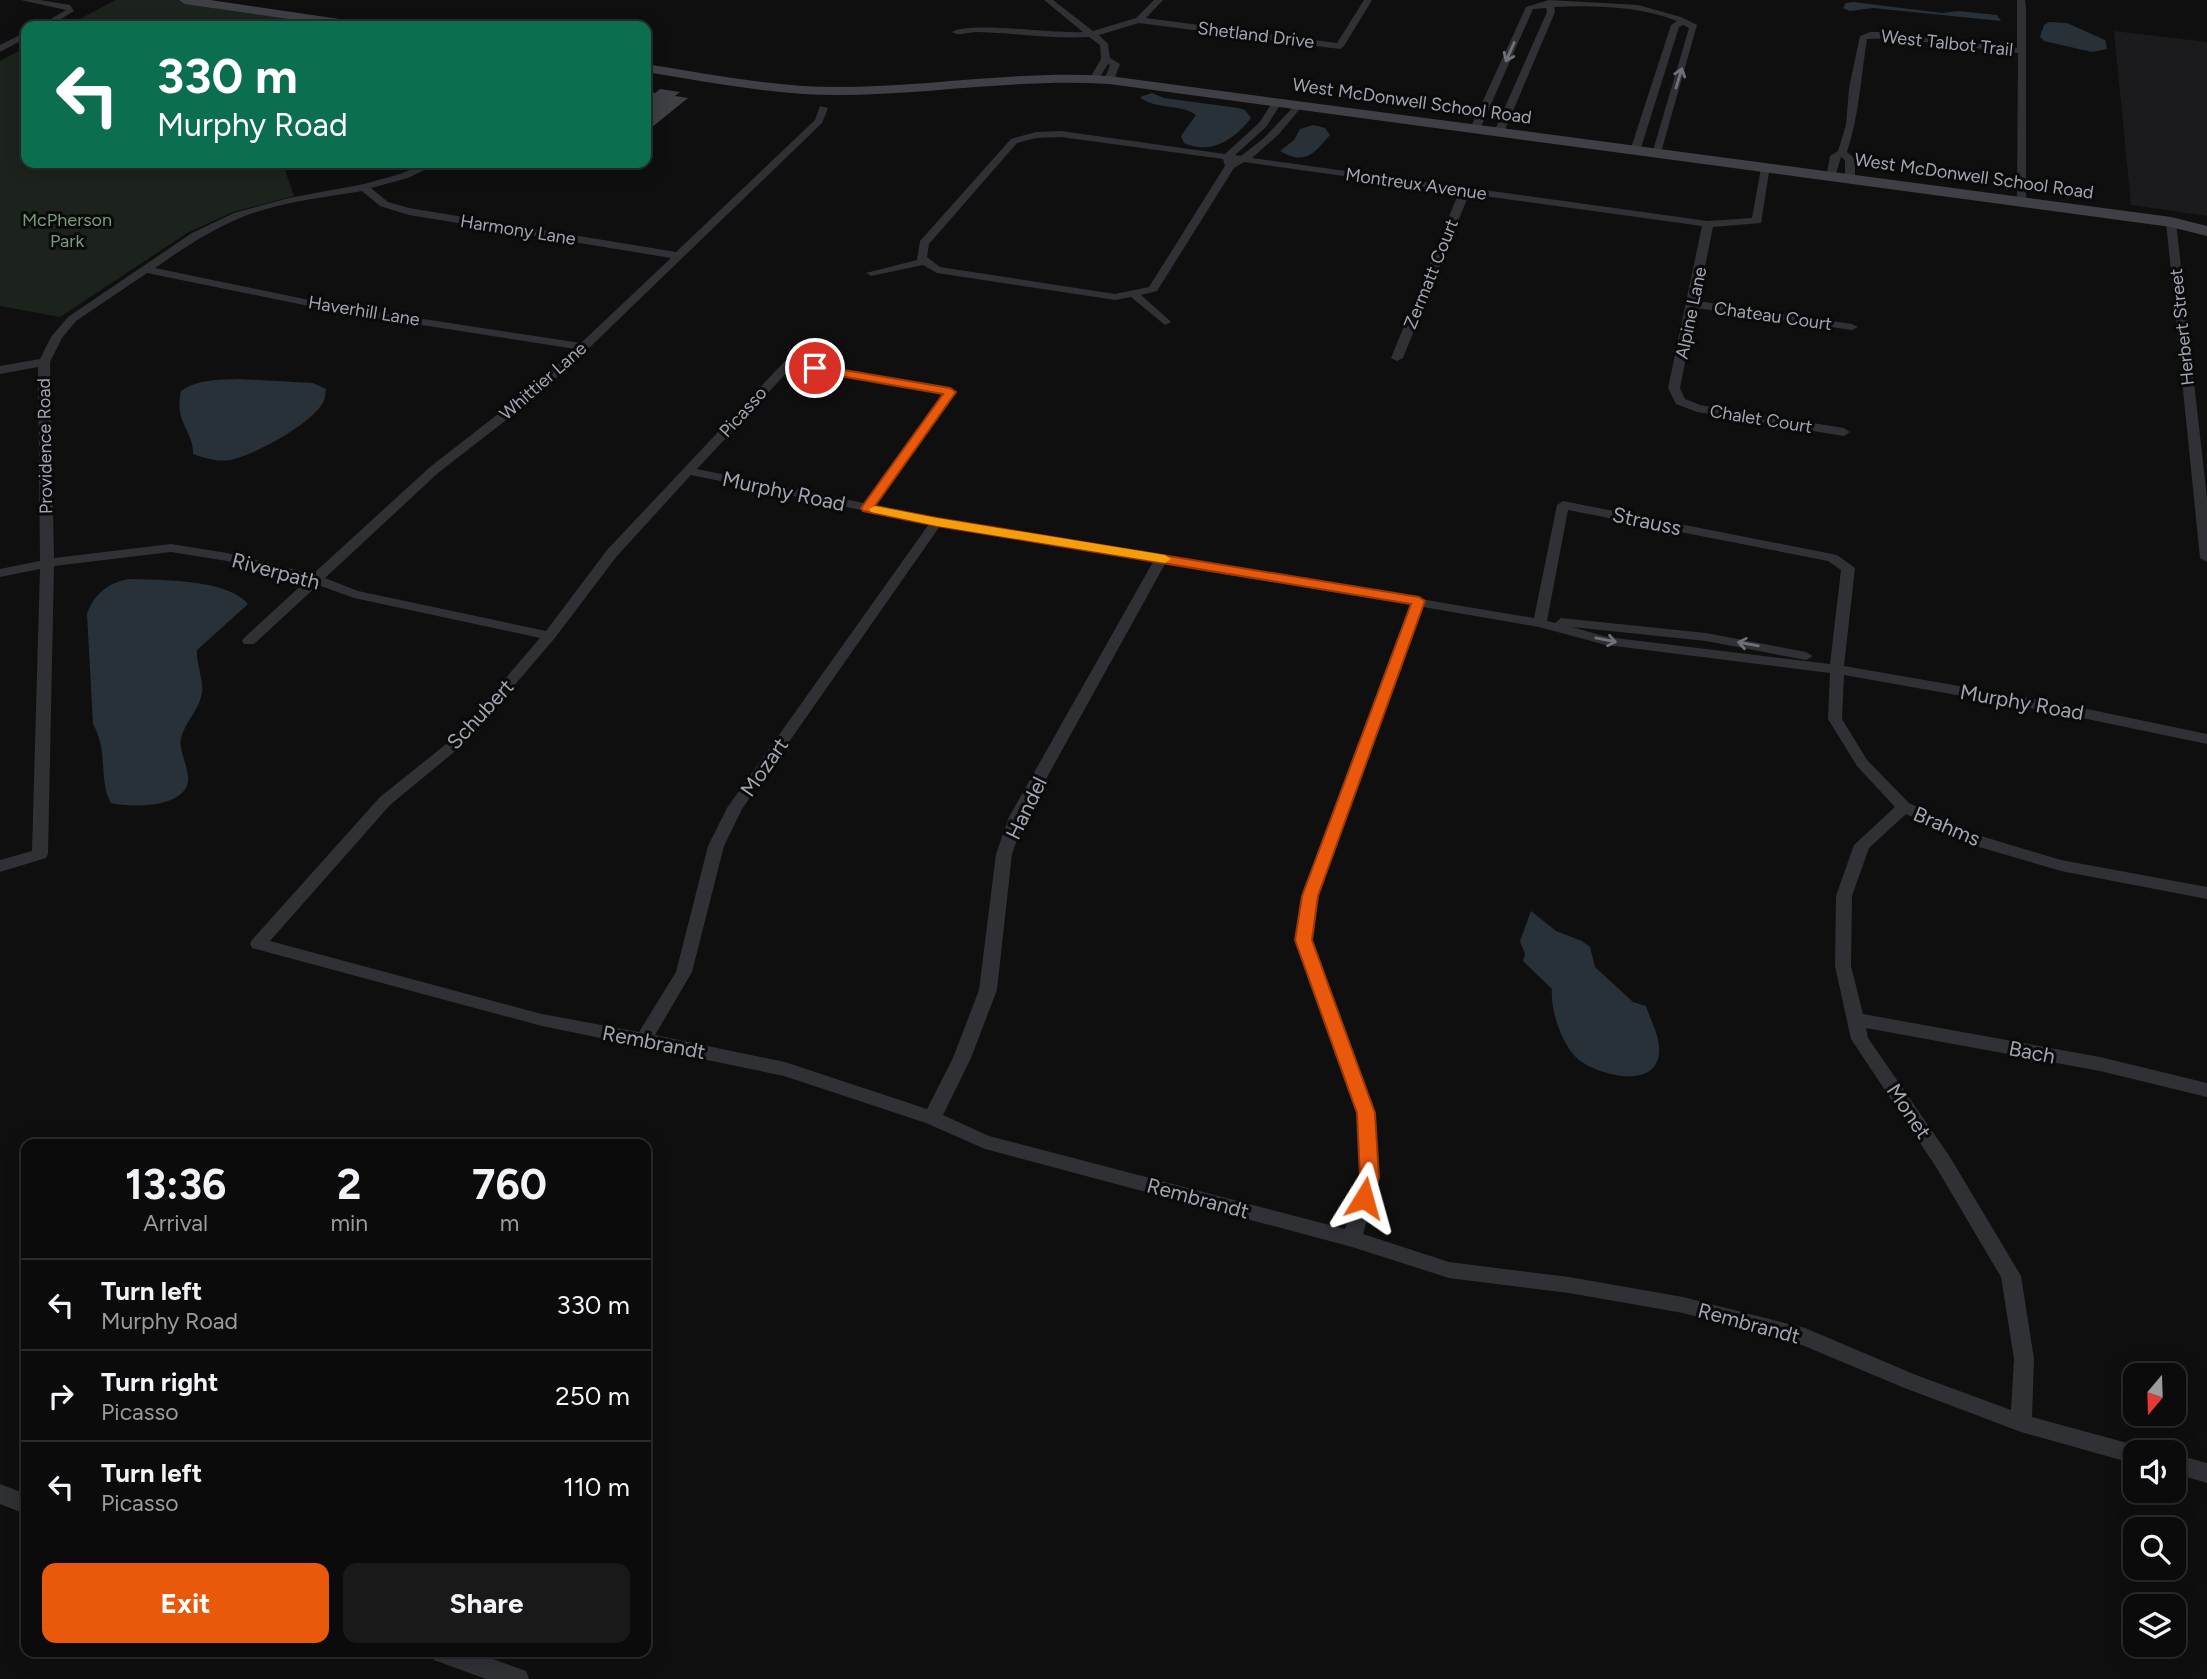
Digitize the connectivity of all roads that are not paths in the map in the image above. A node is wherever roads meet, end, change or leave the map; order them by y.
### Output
1 (25, 0) edge
2 (185, 0) edge
3 (1048, 0) edge
4 (1159, 0) edge
5 (1368, 0) edge
6 (2021, 0) edge
7 (1549, 3) junction
8 (1139, 20) junction
9 (54, 21) edge
10 (326, 21) edge
11 (1685, 21) junction
12 (956, 32) dead end
13 (1094, 34) junction
14 (21, 38) edge
15 (0, 49) edge
16 (2023, 51) junction
17 (651, 69) edge
18 (1102, 79) junction
19 (1277, 102) junction
20 (1298, 105) junction
21 (824, 108) dead end
22 (1483, 110) junction
23 (1507, 113) junction
24 (1026, 126) dead end
25 (1475, 129) junction
26 (1642, 130) junction
27 (1499, 132) junction
28 (1663, 132) junction
29 (1036, 135) junction
30 (1635, 151) junction
31 (1842, 153) junction
32 (1657, 154) junction
33 (1244, 160) junction
34 (1229, 162) junction
35 (422, 168) edge
36 (1766, 168) junction
37 (1830, 177) junction
38 (1850, 179) junction
39 (365, 187) junction
40 (1465, 191) junction
41 (2022, 202) junction
42 (2171, 222) junction
43 (2207, 223) edge
44 (1708, 224) junction
45 (2207, 231) edge
46 (680, 256) junction
47 (926, 261) junction
48 (145, 269) junction
49 (872, 273) dead end
50 (1135, 295) junction
51 (1693, 304) junction
52 (1165, 322) dead end
53 (1852, 327) dead end
54 (584, 347) junction
55 (1397, 358) dead end
56 (44, 362) junction
57 (0, 370) edge
58 (1680, 401) joint
59 (1844, 432) dead end
60 (690, 471) junction
61 (867, 508) junction
62 (937, 522) junction
63 (1162, 558) junction
64 (2207, 558) edge
65 (47, 564) junction
66 (1848, 568) joint
67 (0, 573) edge
68 (316, 579) junction
69 (1419, 601) junction
70 (1540, 624) junction
71 (549, 636) junction
72 (249, 641) dead end
73 (1837, 669) junction
74 (2207, 739) edge
75 (1904, 807) junction
76 (0, 866) edge
77 (2207, 894) edge
78 (258, 944) joint
79 (1856, 1018) junction
80 (645, 1039) junction
81 (2207, 1090) edge
82 (932, 1118) junction
83 (1352, 1239) junction
84 (2021, 1423) junction
85 (2123, 1451) edge
86 (2186, 1468) edge
87 (2207, 1474) edge
88 (0, 1494) edge
89 (21, 1502) edge
90 (456, 1657) edge
91 (518, 1679) edge

1 - 9 street
2 - 10 main road
3 - 13 street
4 - 8 street
5 - 8 street, Shetland Drive
6 - 16 street
7 - 11 street
7 -> 22 street
7 - 23 street
8 - 13 street
11 - 26 street
28 -> 11 street
12 - 13 street
13 - 18 street
14 - 15 street
16 - 31 street, West Talbot Trail
16 - 41 street
17 - 18 main road, West McDonwell School Road
18 - 19 main road, West McDonwell School Road
19 - 20 main road, West McDonwell School Road
19 - 34 street
20 - 25 main road, West McDonwell School Road
20 - 33 street
21 - 46 street, Whittier Lane
22 - 23 street
22 - 25 street
23 - 27 street
24 - 29 street
25 - 27 main road, West McDonwell School Road
26 - 28 street
26 - 30 street
27 - 30 main road, West McDonwell School Road
28 - 32 street
29 - 34 street, Montreux Avenue
29 - 47 street
30 - 32 main road, West McDonwell School Road
31 - 37 street, West Talbot Trail
31 - 38 street
32 - 36 main road, West McDonwell School Road
33 - 34 street, Montreux Avenue
33 - 40 street, Montreux Avenue
34 - 50 street
35 - 39 street, Providence Road
36 - 37 main road, West McDonwell School Road
36 - 44 street, Montreux Avenue
37 - 38 main road, West McDonwell School Road
38 - 41 main road, West McDonwell School Road
39 - 46 street, Harmony Lane
39 - 48 street, Providence Road
40 - 44 street, Montreux Avenue
40 - 55 street, Zermatt Court
41 - 42 main road, West McDonwell School Road
42 - 43 main road, West McDonwell School Road
42 - 45 main road, West McDonwell School Road
42 - 64 street, Herbert Street
44 - 51 street, Alpine Lane
46 - 54 street, Whittier Lane
47 - 49 street
47 - 50 street
48 - 54 street, Haverhill Lane
48 - 56 street, Providence Road
50 - 52 street
51 - 53 street, Chateau Court
51 - 58 street, Alpine Lane
54 - 68 street, Whittier Lane
56 - 57 street
56 - 65 street, Providence Road
58 - 59 street, Chalet Court
60 - 61 street, Murphy Road
60 - 61 street, Picasso
60 - 71 street, Schubert
61 - 62 street, Murphy Road
62 - 63 street, Murphy Road
62 - 80 street, Mozart
63 - 69 street, Murphy Road
63 - 82 street, Handel
65 - 67 street, Riverpath
65 - 68 street, Riverpath
65 - 76 street, Providence Road
66 - 70 street, Strauss
66 - 73 street, Brahms
68 - 71 street, Riverpath
68 - 72 street, Whittier Lane
69 - 70 street, Murphy Road
69 - 83 street
70 - 73 street, Murphy Road
71 - 78 street, Schubert
73 - 74 street, Murphy Road
73 - 75 street, Brahms
75 - 77 street, Brahms
75 - 79 street, Monet
78 - 80 street, Rembrandt
79 - 81 street, Bach
79 - 84 street, Monet
80 - 82 street, Rembrandt
82 - 83 street, Rembrandt
83 - 84 street, Rembrandt
84 - 85 street, Rembrandt
86 - 87 street
88 - 89 street
90 - 91 street

